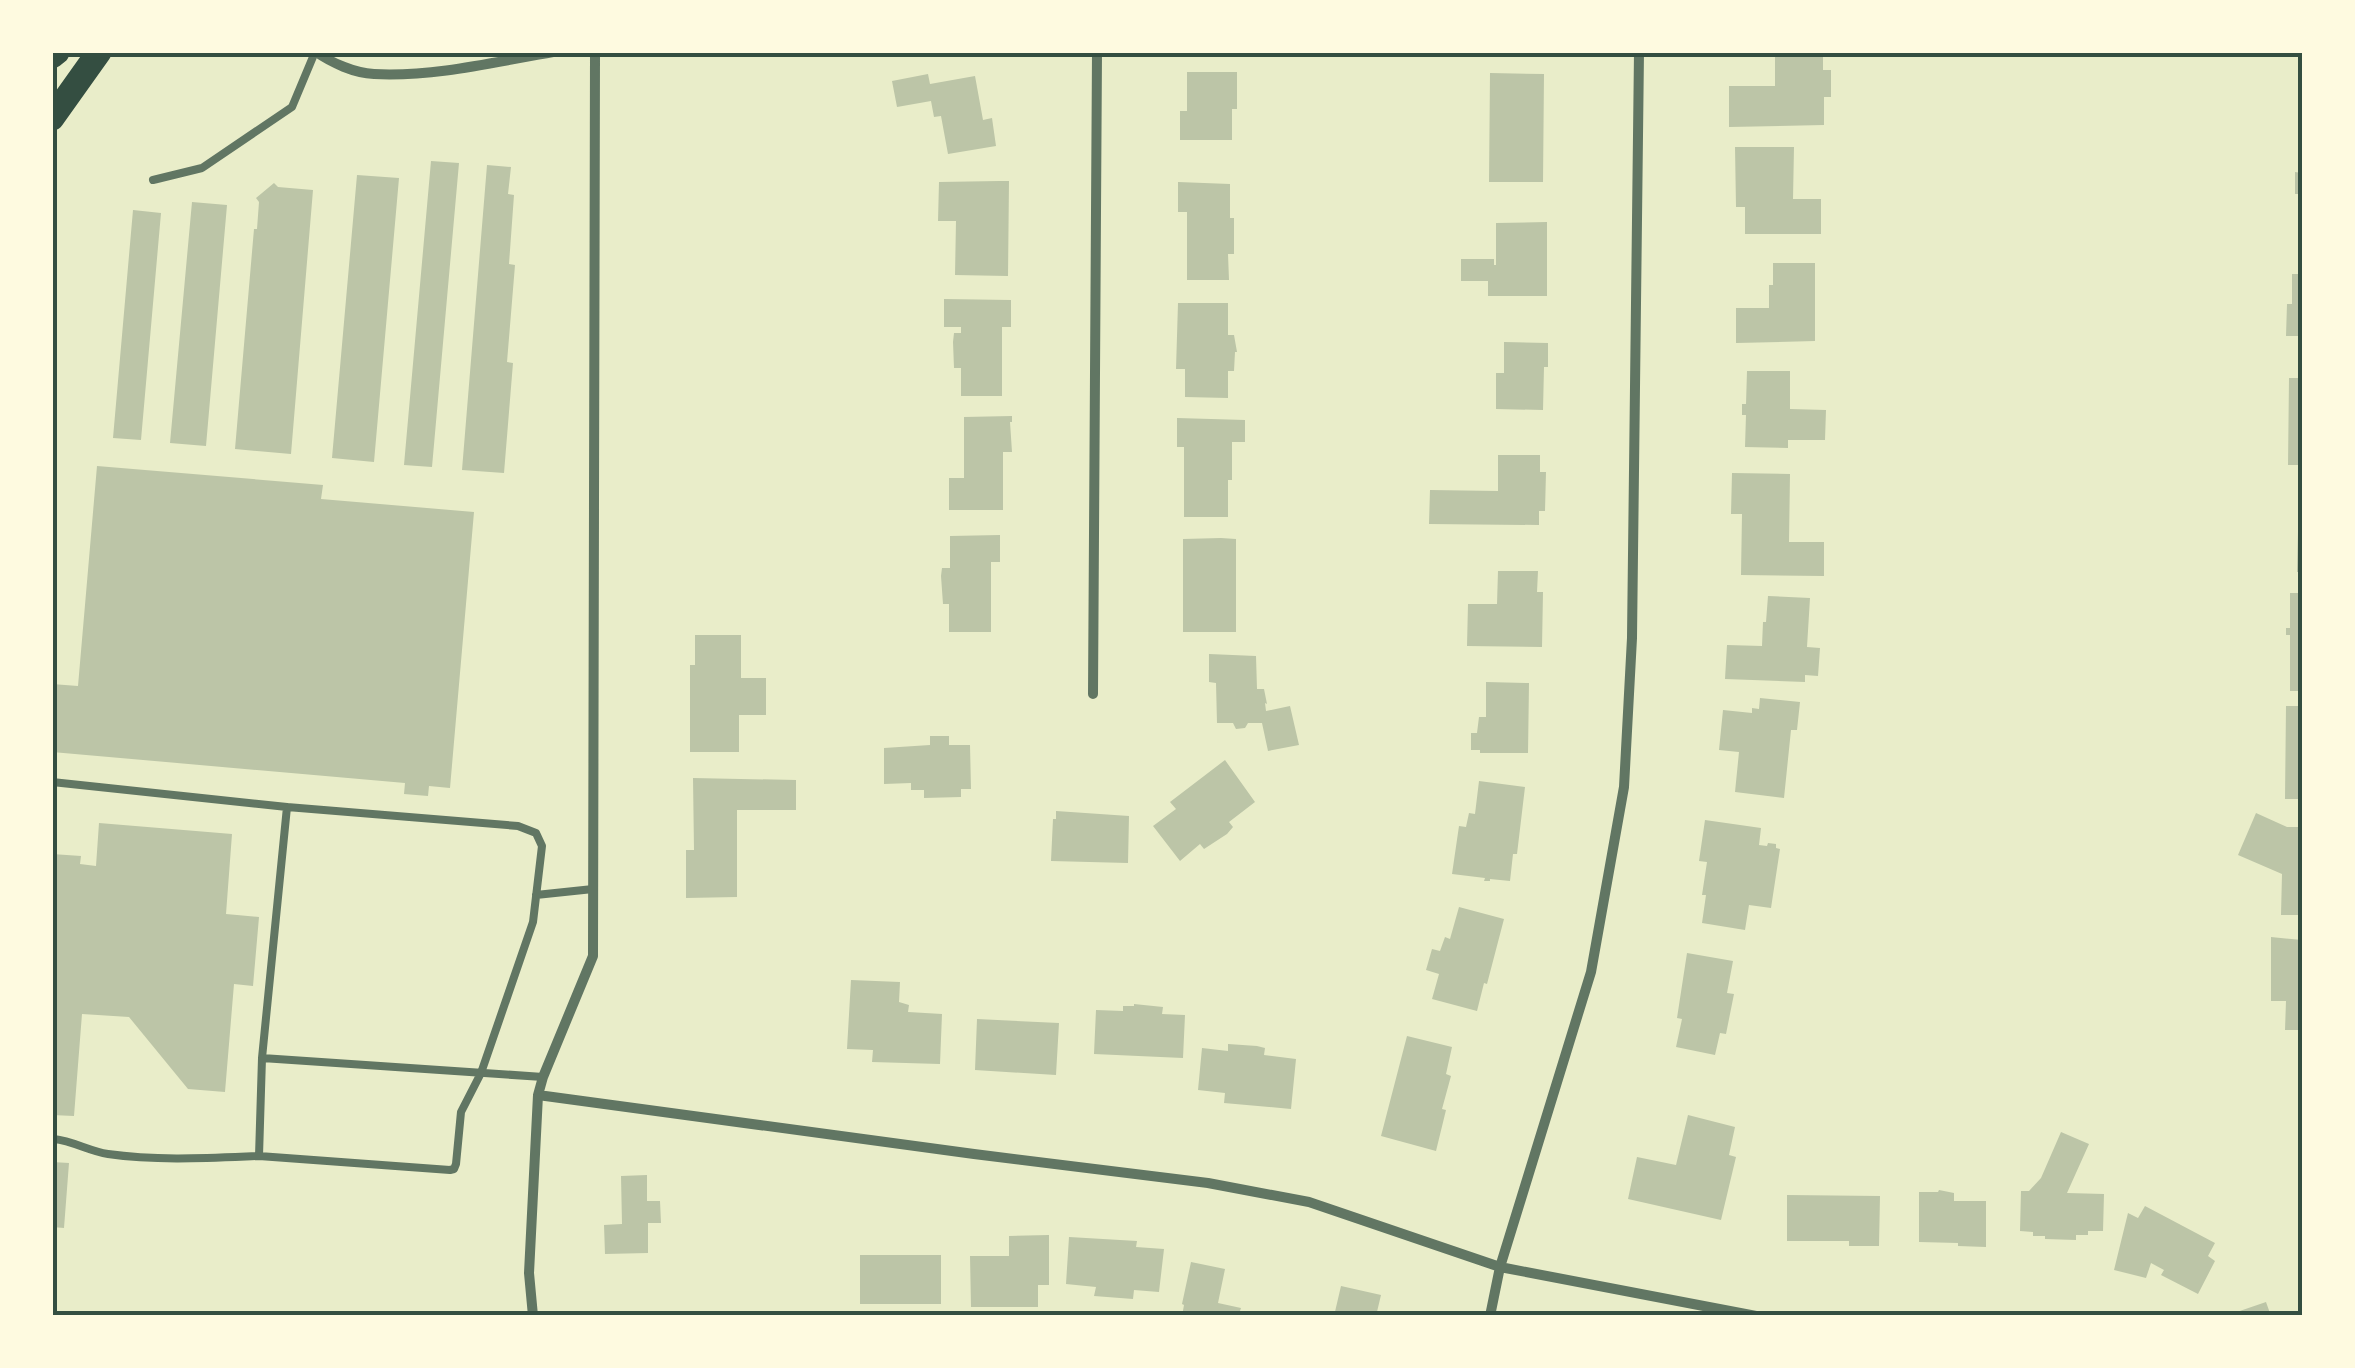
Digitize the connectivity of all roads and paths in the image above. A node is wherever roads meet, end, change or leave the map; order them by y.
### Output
1 (100, 52) edge
2 (316, 52) edge
3 (553, 52) edge
4 (595, 52) edge
5 (1096, 52) edge
6 (1639, 52) edge
7 (52, 118) edge
8 (152, 180) dead end
9 (1093, 694) dead end
10 (52, 782) edge
11 (286, 806) junction
12 (592, 889) junction
13 (536, 895) junction
14 (262, 1058) junction
15 (481, 1073) junction
16 (543, 1077) junction
17 (538, 1095) junction
18 (54, 1138) edge
19 (259, 1156) junction
20 (1500, 1266) junction
21 (533, 1316) edge
22 (1490, 1316) edge
23 (1756, 1316) edge

1 - 7 main road
2 - 3 street
2 - 8 lane
4 - 12 street
5 - 9 street
6 - 20 street
10 - 11 lane
11 - 13 lane
11 - 14 lane
12 - 13 lane
12 - 16 street
13 - 15 lane
14 - 15 lane
14 - 19 lane
15 - 16 lane
15 - 19 lane
16 - 17 street
17 - 20 street
17 - 21 street
18 - 19 lane
20 - 22 street
20 - 23 street

